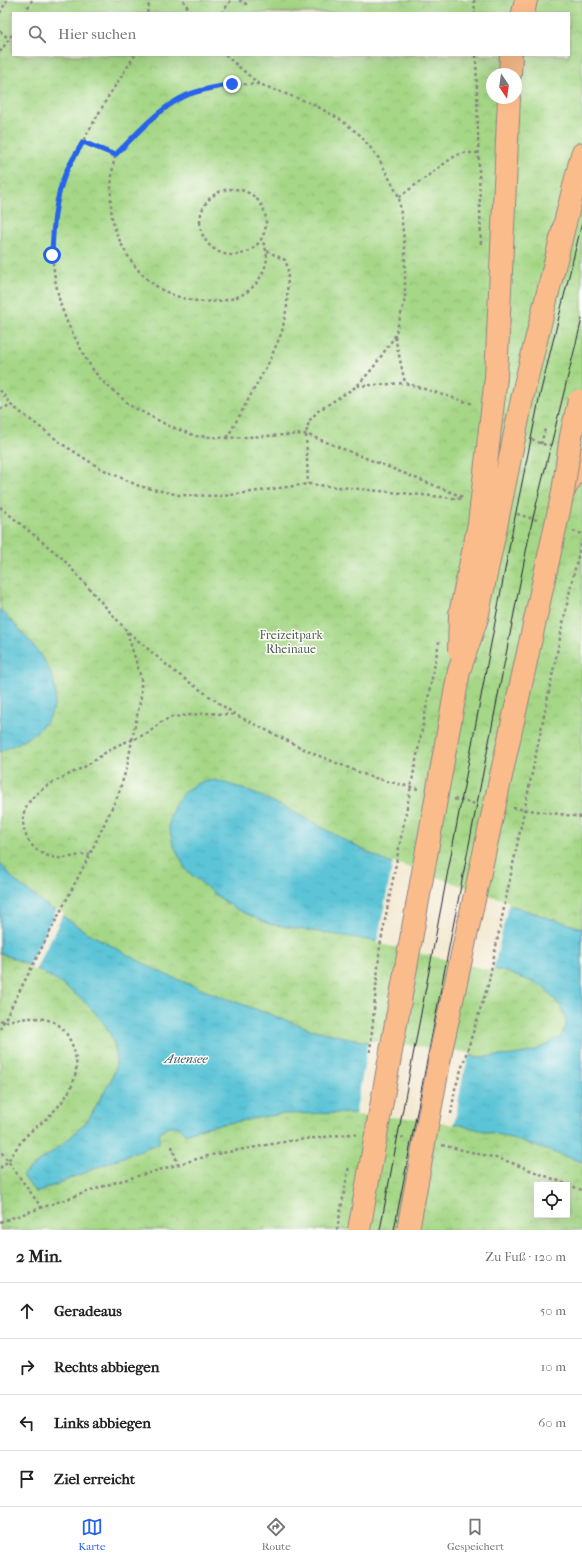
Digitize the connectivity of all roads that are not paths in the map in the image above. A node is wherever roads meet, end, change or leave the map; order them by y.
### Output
1 (515, 0) edge
2 (526, 0) edge
3 (514, 12) edge
4 (523, 12) edge
5 (509, 104) edge
6 (582, 154) edge
7 (581, 396) edge
8 (582, 459) edge
9 (563, 492) junction
10 (459, 671) junction
11 (359, 1230) edge
12 (408, 1230) edge

1 - 3 highway
2 - 4 highway
5 - 10 highway, bridge
6 - 10 highway, bridge
7 - 9 highway, bridge
8 - 9 highway
9 - 12 highway, bridge
10 - 11 highway, bridge

